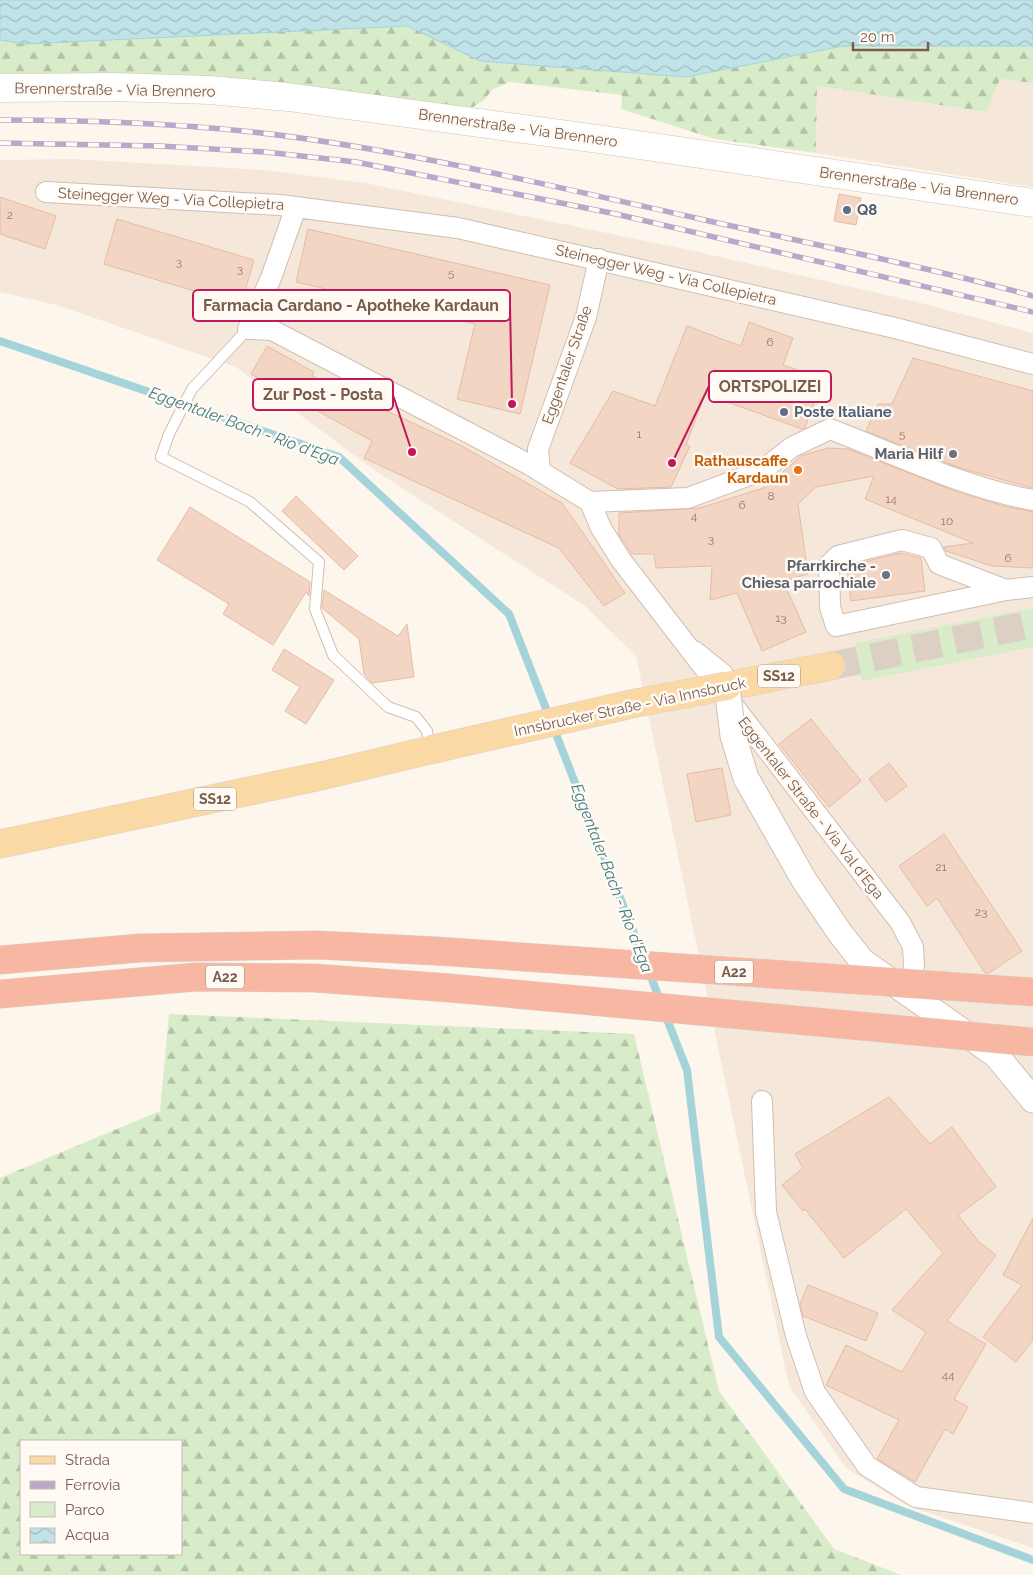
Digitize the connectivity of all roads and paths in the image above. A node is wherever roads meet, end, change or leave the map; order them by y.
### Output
1 (0, 88) edge
2 (46, 192) dead end
3 (1033, 203) edge
4 (296, 207) junction
5 (599, 259) junction
6 (248, 329) junction
7 (1033, 364) edge
8 (540, 471) junction
9 (1033, 500) edge
10 (590, 502) junction
11 (1033, 587) edge
12 (1006, 590) junction
13 (673, 628) junction
14 (831, 666) tunnel mouth
15 (727, 679) junction
16 (430, 750) junction
17 (0, 844) edge
18 (0, 960) edge
19 (1033, 992) edge
20 (0, 994) edge
21 (911, 997) junction
22 (1033, 1042) edge
23 (1033, 1100) edge
24 (762, 1101) dead end
25 (1033, 1513) edge

1 - 3 main road, Brennerstraße - Via Brennero
2 - 4 street, Steinegger Weg - Via Collepietra
4 - 5 street, Steinegger Weg - Via Collepietra
4 - 6 street, Steinegger Weg - Via Collepietra
5 - 7 street, Steinegger Weg - Via Collepietra
5 - 8 street, Eggentaler Straße
6 - 8 street
6 - 16 lane
8 - 10 street
9 - 10 street
10 - 13 street, Eggentaler Straße - Via Val d'Ega
11 - 12 street
12 - 12 street
13 - 15 lane
13 - 21 street, Eggentaler Straße - Via Val d'Ega
14 - 15 main road, Innsbrucker Straße - Via Innsbruck / SS12
15 - 16 main road, Innsbrucker Straße - Via Innsbruck / SS12, bridge
15 - 21 street, bridge
16 - 17 main road, SS12
18 - 19 highway, A22, bridge
20 - 22 highway, A22, bridge
21 - 23 street
24 - 25 street

